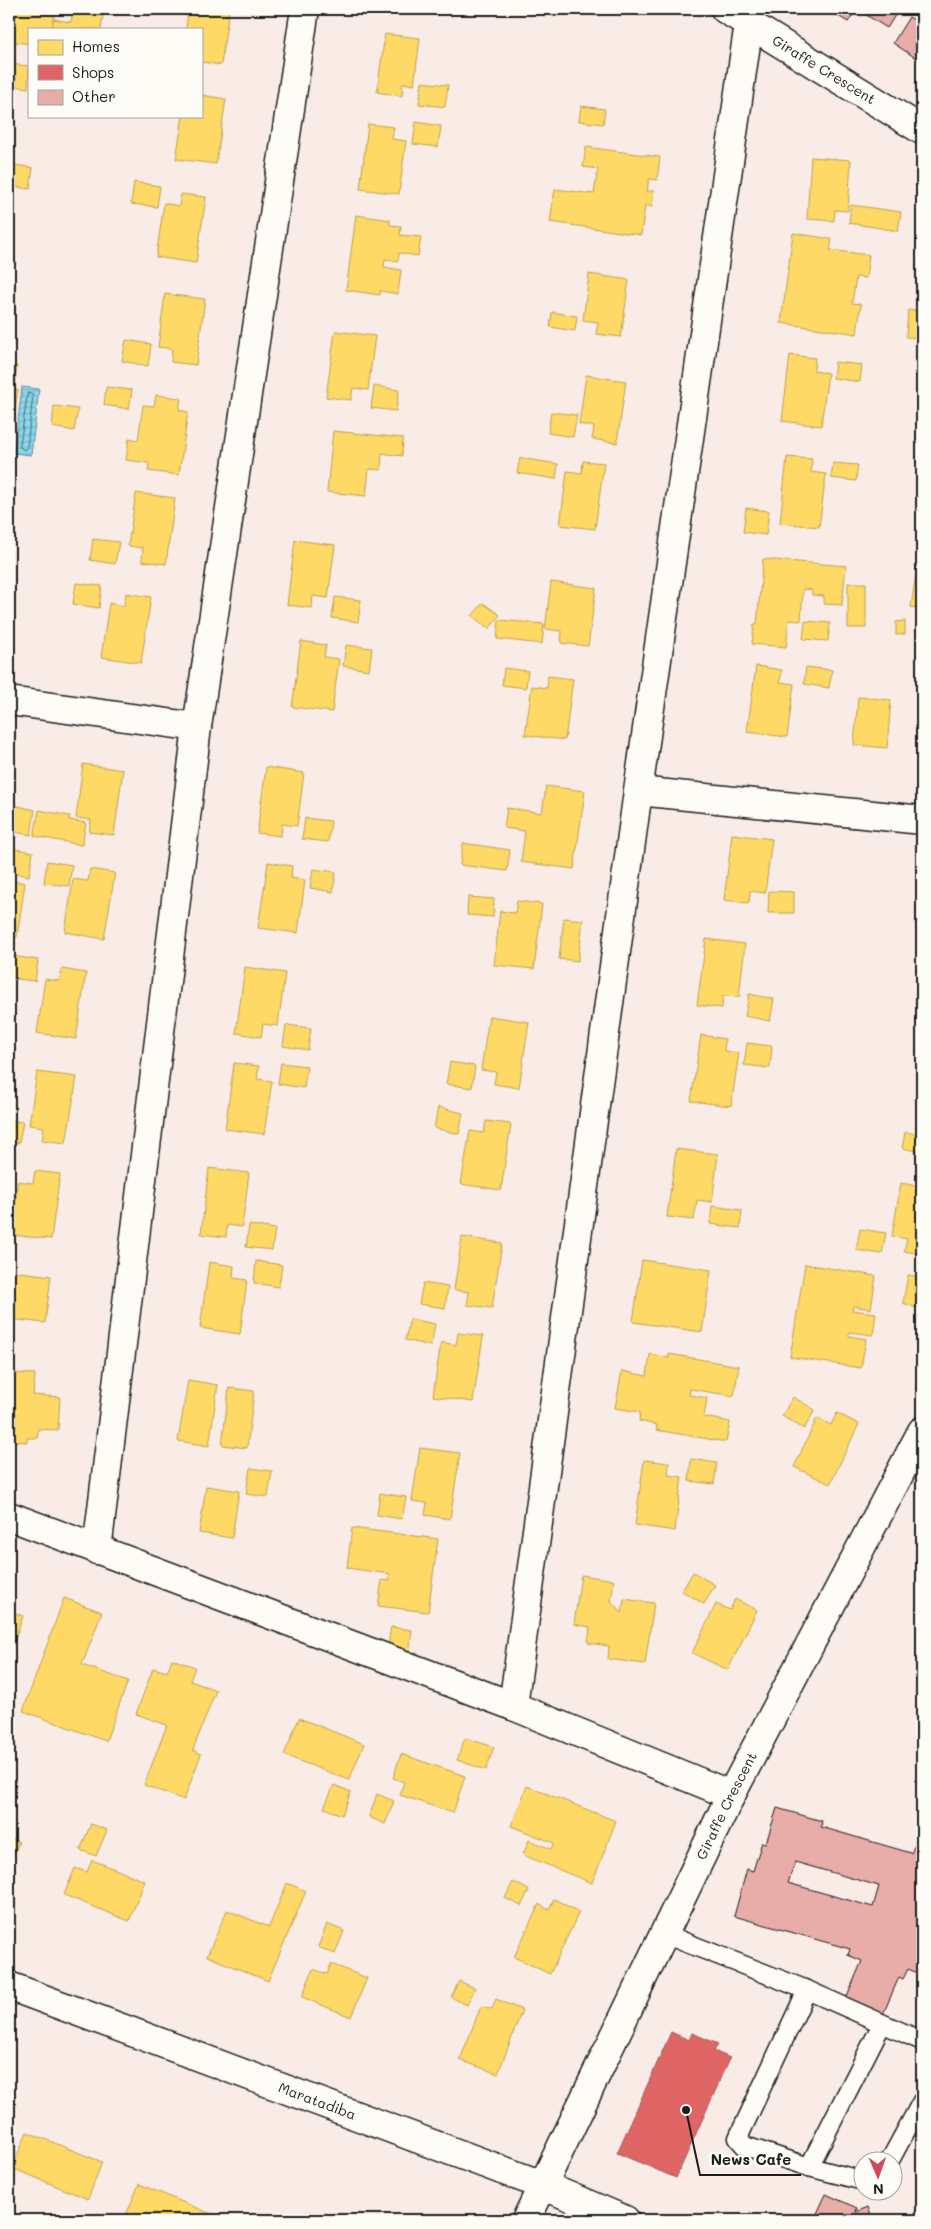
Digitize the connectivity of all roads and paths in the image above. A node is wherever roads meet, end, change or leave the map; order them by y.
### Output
1 (305, 9) edge
2 (725, 9) edge
3 (749, 23) junction
4 (922, 130) edge
5 (9, 701) edge
6 (197, 727) junction
7 (638, 791) junction
8 (922, 820) edge
9 (922, 1431) edge
10 (9, 1516) edge
11 (97, 1550) junction
12 (513, 1706) junction
13 (731, 1795) junction
14 (664, 1934) junction
15 (9, 1986) edge
16 (807, 1990) junction
17 (882, 2024) junction
18 (922, 2041) edge
19 (922, 2101) edge
20 (894, 2152) edge
21 (809, 2168) junction
22 (854, 2179) edge
23 (542, 2185) junction
24 (526, 2220) edge
25 (625, 2220) edge

1 - 6 street
2 - 3 street, Giraffe Crescent
3 - 4 street, Giraffe Crescent
3 - 7 street
5 - 6 street
6 - 11 street
7 - 8 street
7 - 12 street
9 - 13 street, Giraffe Crescent
10 - 11 street
11 - 12 street
12 - 13 street
13 - 14 street, Giraffe Crescent
14 - 16 lane
14 - 23 street, Giraffe Crescent
15 - 23 street, Maratadiba
16 - 17 lane
16 - 21 lane
17 - 18 lane
17 - 21 lane
19 - 20 lane
21 - 22 lane
23 - 24 street, Giraffe Crescent
23 - 25 street, Maratadiba

